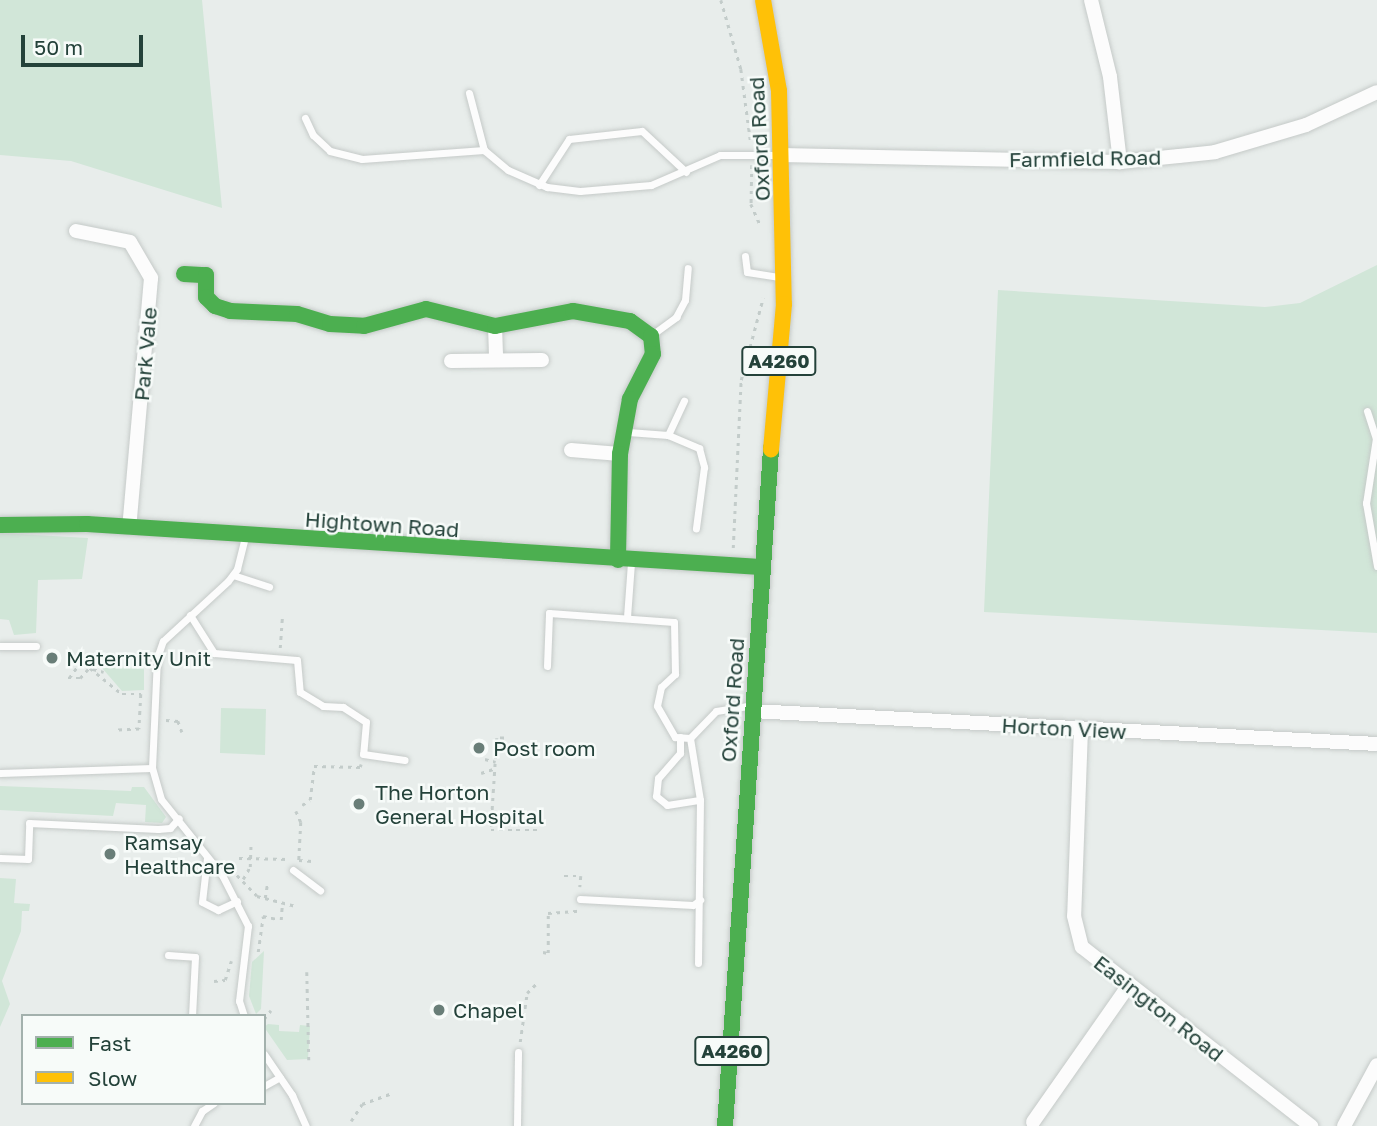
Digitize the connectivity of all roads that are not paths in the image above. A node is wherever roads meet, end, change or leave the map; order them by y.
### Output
1 (763, 0) edge
2 (1091, 0) edge
3 (1377, 92) edge
4 (469, 93) dead end
5 (305, 118) dead end
6 (484, 150) junction
7 (782, 155) junction
8 (1120, 162) junction
9 (686, 172) junction
10 (539, 185) junction
11 (76, 232) dead end
12 (745, 256) dead end
13 (688, 268) dead end
14 (184, 274) dead end
15 (784, 278) junction
16 (495, 326) junction
17 (651, 336) junction
18 (496, 360) junction
19 (542, 360) dead end
20 (450, 361) dead end
21 (684, 400) dead end
22 (1367, 411) dead end
23 (624, 432) junction
24 (668, 435) junction
25 (571, 450) dead end
26 (620, 454) junction
27 (0, 525) edge
28 (130, 527) junction
29 (696, 528) dead end
30 (246, 536) junction
31 (625, 560) junction
32 (1377, 566) edge
33 (761, 567) junction
34 (233, 575) junction
35 (269, 587) dead end
36 (190, 615) junction
37 (627, 617) junction
38 (0, 646) edge
39 (36, 646) dead end
40 (547, 666) dead end
41 (752, 708) junction
42 (1081, 729) junction
43 (680, 737) junction
44 (690, 738) junction
45 (1377, 744) edge
46 (405, 760) dead end
47 (152, 768) junction
48 (0, 772) edge
49 (700, 800) junction
50 (179, 818) junction
51 (0, 858) edge
52 (207, 858) junction
53 (293, 870) dead end
54 (320, 890) dead end
55 (580, 899) road end
56 (700, 900) junction
57 (237, 901) junction
58 (168, 955) dead end
59 (698, 963) dead end
60 (1129, 985) junction
61 (192, 1014) edge
62 (243, 1014) edge
63 (518, 1052) road end
64 (266, 1057) edge
65 (1377, 1065) edge
66 (279, 1077) junction
67 (266, 1085) edge
68 (211, 1105) edge
69 (1033, 1122) dead end
70 (194, 1126) edge
71 (306, 1126) edge
72 (517, 1126) edge
73 (725, 1126) edge
74 (1311, 1126) edge
75 (1344, 1126) edge

1 - 7 street, Oxford Road / A4260
2 - 8 street
3 - 8 street, Farmfield Road
4 - 6 lane
5 - 6 lane
6 - 10 lane
7 - 8 street, Farmfield Road
7 - 9 lane
7 - 15 street, Oxford Road / A4260
9 - 10 lane
9 - 10 lane
11 - 28 street, Park Vale
12 - 15 lane
13 - 17 lane
14 - 16 street
15 - 33 street, Oxford Road / A4260
16 - 17 street
16 - 18 street
17 - 23 street
18 - 19 street
18 - 20 street
21 - 24 lane
22 - 32 lane
23 - 24 lane
23 - 26 street
24 - 29 lane
25 - 26 street
26 - 31 street
27 - 28 street, Hightown Road
28 - 30 street, Hightown Road
30 - 31 street, Hightown Road
30 - 34 lane
31 - 33 street, Hightown Road
31 - 37 lane
33 - 41 street, Oxford Road / A4260
34 - 35 lane
34 - 36 lane
36 - 46 lane
36 - 47 lane
37 - 40 lane
37 - 43 lane
38 - 39 lane
41 - 42 street, Horton View
41 - 44 lane
41 - 73 street, Oxford Road / A4260
42 - 45 street, Horton View
42 - 60 street, Easington Road
43 - 44 lane
43 - 49 lane
44 - 49 lane
47 - 48 lane
47 - 50 lane
49 - 56 lane
50 - 51 lane
50 - 52 lane
52 - 57 lane
52 - 57 lane
53 - 54 lane
55 - 56 lane
56 - 59 lane
57 - 62 lane
58 - 61 lane
60 - 69 street
60 - 74 street, Easington Road
63 - 72 lane
64 - 66 lane
65 - 75 street
66 - 67 lane
66 - 71 lane
68 - 70 lane

